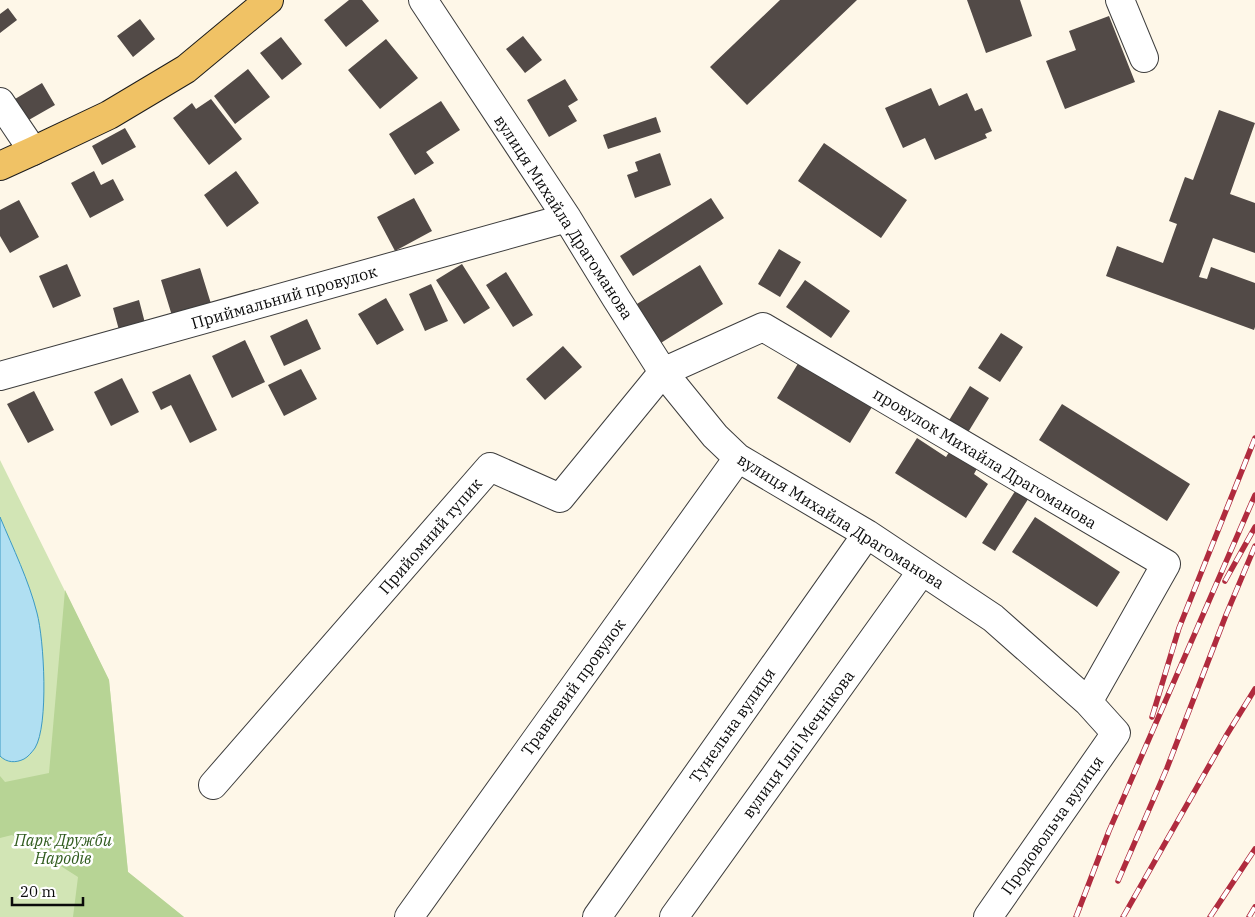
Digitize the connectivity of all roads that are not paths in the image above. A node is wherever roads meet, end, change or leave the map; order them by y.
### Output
1 (269, 0) edge
2 (423, 0) edge
3 (1120, 0) edge
4 (1144, 58) dead end
5 (0, 102) edge
6 (33, 151) junction
7 (0, 166) edge
8 (567, 218) junction
9 (663, 372) junction
10 (0, 376) edge
11 (738, 458) junction
12 (867, 534) junction
13 (922, 571) junction
14 (1088, 702) junction
15 (1116, 733) joint
16 (213, 785) dead end
17 (409, 917) edge
18 (597, 917) edge
19 (674, 917) edge
20 (988, 917) edge

1 - 6 main road
2 - 8 street, вулиця Михайла Драгоманова
3 - 4 street
5 - 6 street
6 - 7 main road
8 - 9 street, вулиця Михайла Драгоманова
8 - 10 street, Приймальний провулок
9 - 11 street, вулиця Михайла Драгоманова
9 - 14 street, провулок Михайла Драгоманова
9 - 16 street, Прийомний тупик
11 - 12 street, вулиця Михайла Драгоманова
11 - 17 street, Травневий провулок
12 - 13 street, вулиця Михайла Драгоманова
12 - 18 street, Тунельна вулиця
13 - 14 street, вулиця Михайла Драгоманова
13 - 19 street, вулиця Іллі Мечнікова
14 - 15 street, вулиця Михайла Драгоманова
15 - 20 street, Продовольча вулиця

